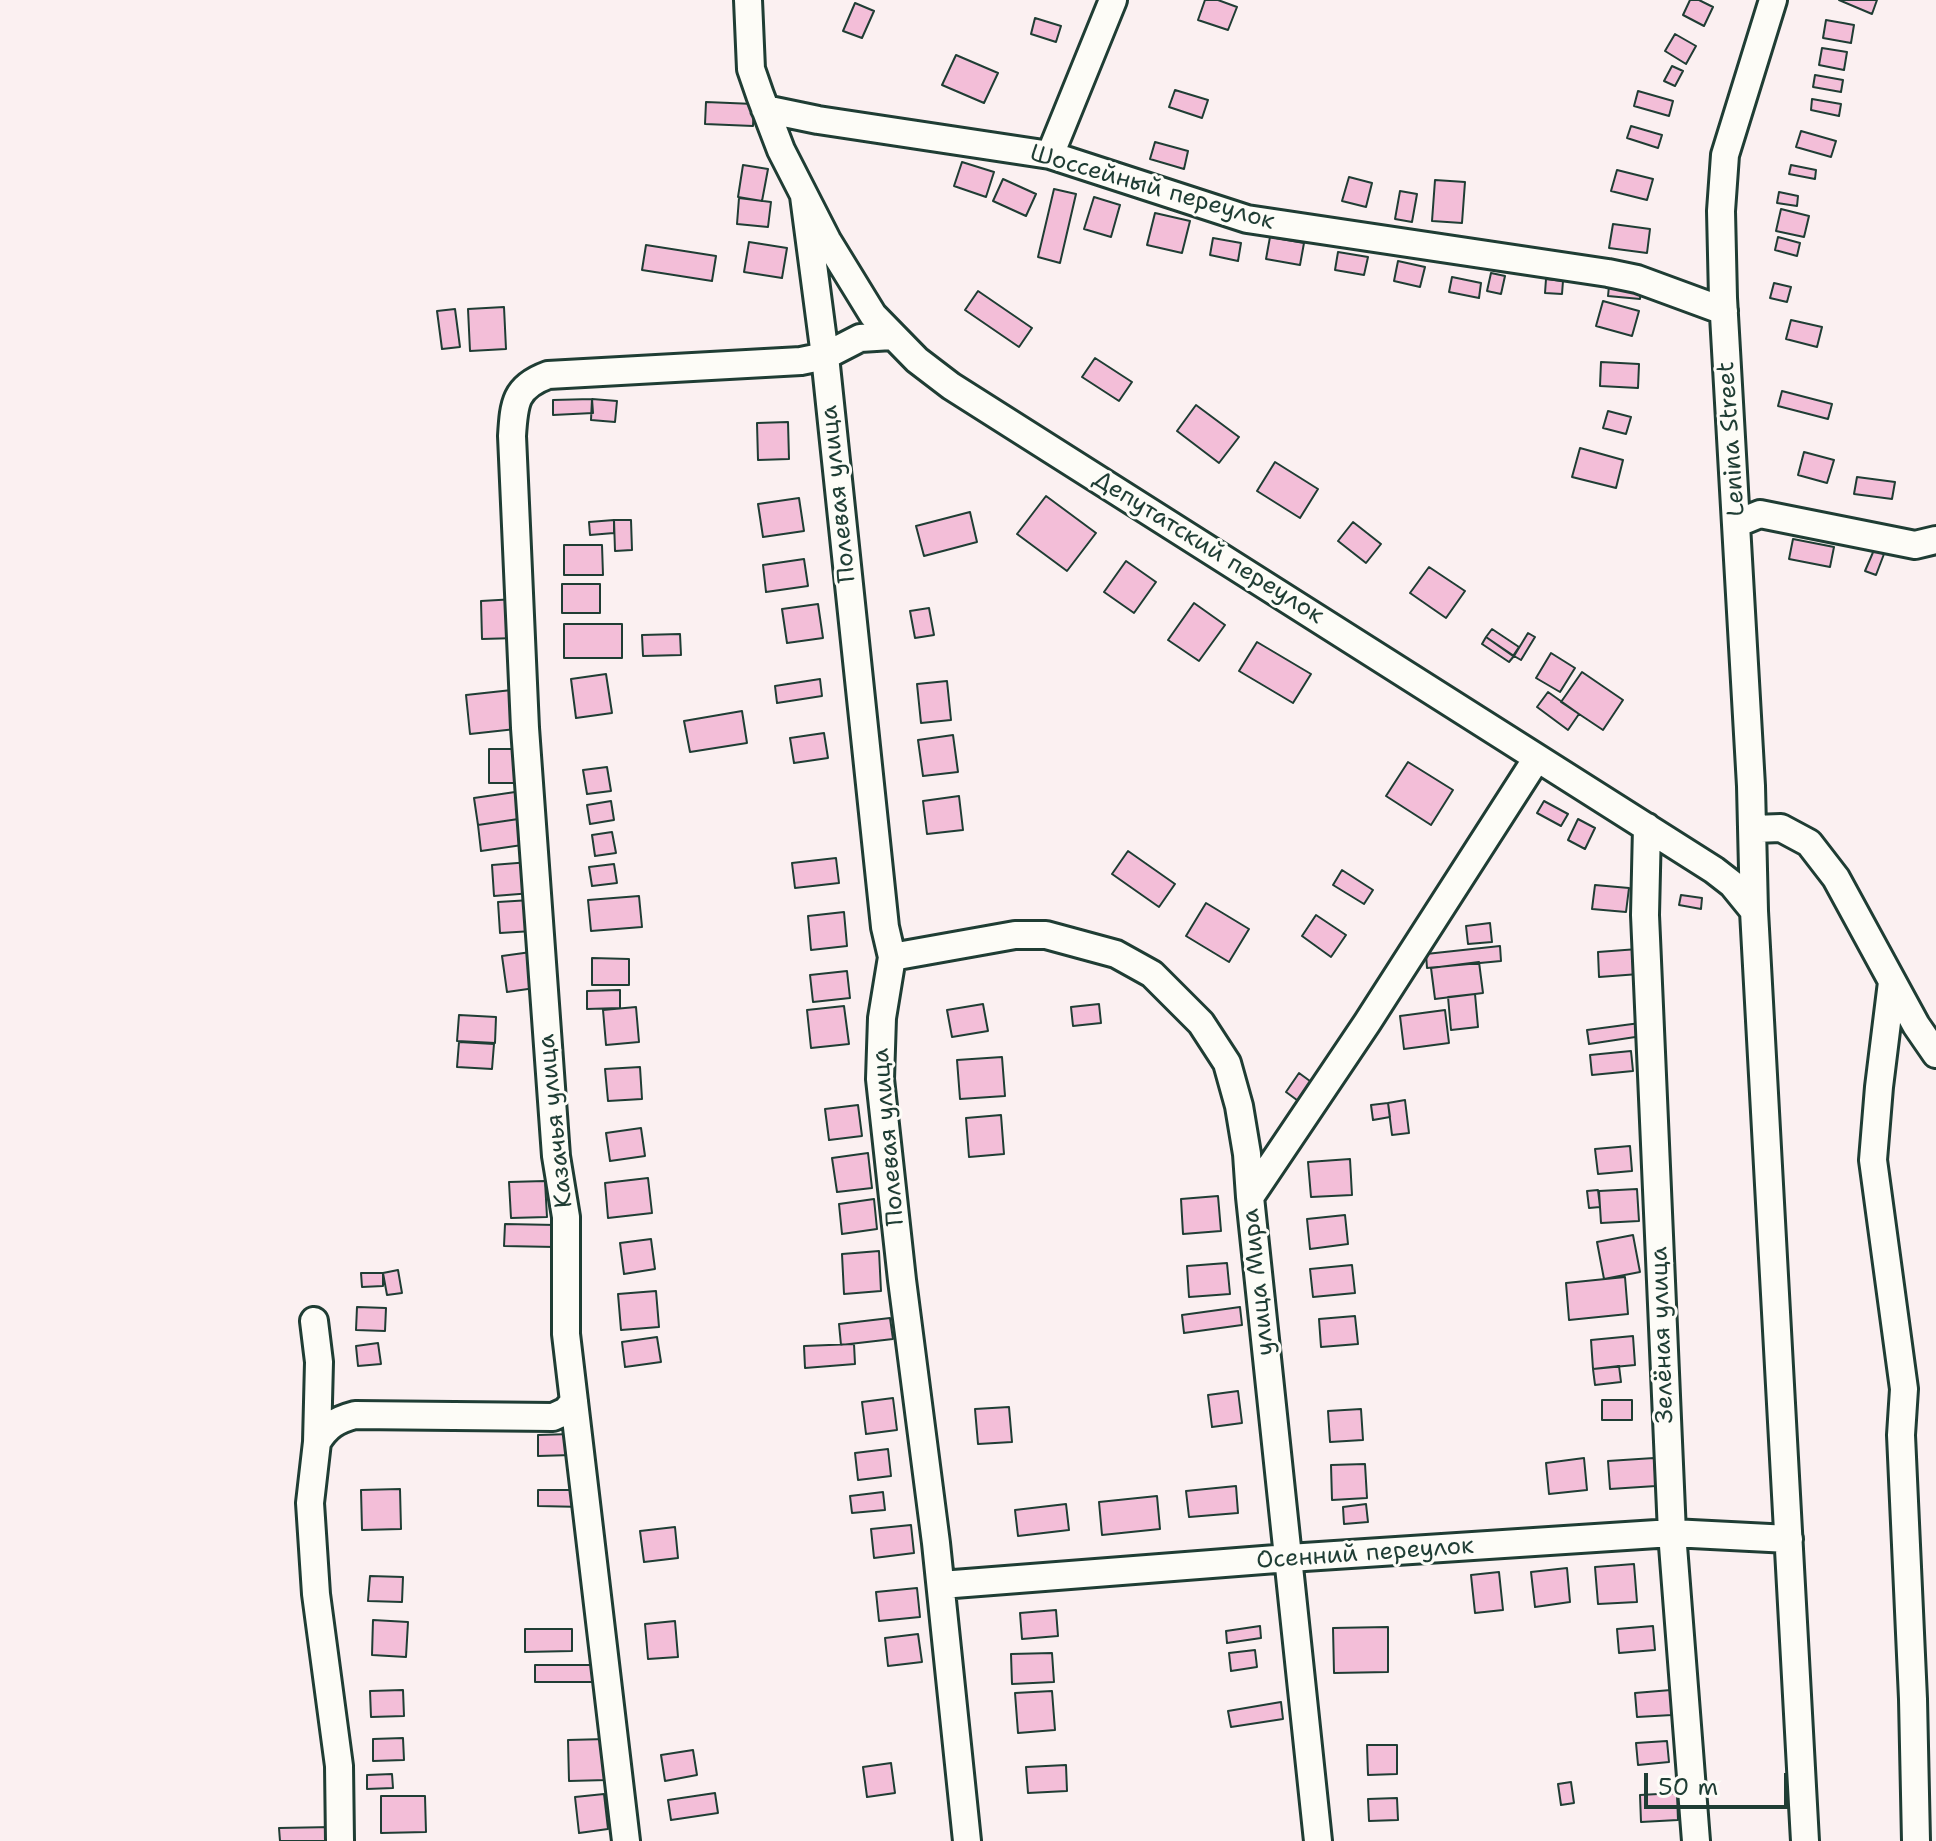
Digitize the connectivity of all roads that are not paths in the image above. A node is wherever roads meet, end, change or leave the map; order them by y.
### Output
1 (748, 0) edge
2 (1113, 0) edge
3 (1773, 0) edge
4 (762, 102) junction
5 (818, 120) junction
6 (781, 150) junction
7 (1050, 155) junction
8 (804, 196) junction
9 (1724, 311) junction
10 (892, 336) junction
11 (825, 356) junction
12 (1738, 523) junction
13 (1936, 540) edge
14 (1537, 758) junction
15 (1647, 827) junction
16 (1754, 829) junction
17 (1754, 898) junction
18 (892, 957) junction
19 (1892, 982) junction
20 (1936, 1054) edge
21 (1250, 1197) junction
22 (314, 1321) dead end
23 (574, 1401) junction
24 (317, 1442) junction
25 (1672, 1533) junction
26 (1789, 1539) junction
27 (1289, 1558) junction
28 (941, 1585) junction
29 (340, 1841) edge
30 (626, 1841) edge
31 (967, 1841) edge
32 (1318, 1841) edge
33 (1696, 1841) edge
34 (1805, 1841) edge
35 (1916, 1841) edge

1 - 4 street, Депутатский переулок
2 - 7 street
3 - 9 street, Lenina Street
4 - 5 street, Шоссейный переулок
4 - 6 street, Депутатский переулок
5 - 6 street
5 - 7 street, Шоссейный переулок
6 - 8 street, Депутатский переулок
7 - 9 street, Шоссейный переулок
8 - 10 street, Депутатский переулок
8 - 11 street, Полевая улица
9 - 12 street, Lenina Street
10 - 11 street
10 - 14 street, Депутатский переулок
11 - 18 street, Полевая улица
11 - 23 street, Казачья улица
12 - 13 street
12 - 16 street, Lenina Street
14 - 15 street, Депутатский переулок
14 - 21 street, улица Мира
15 - 17 street, Депутатский переулок
15 - 25 street, Зелёная улица
16 - 17 street, Lenina Street
16 - 19 street
17 - 26 street, Lenina Street
18 - 21 street
18 - 28 street, Полевая улица
19 - 20 street
19 - 35 street
21 - 27 street, улица Мира
22 - 24 street
23 - 24 street
23 - 30 street, Казачья улица
24 - 29 street
25 - 26 street, Осенний переулок
25 - 27 street, Осенний переулок
25 - 33 street, Зелёная улица
26 - 34 street, Lenina Street
27 - 28 street, Осенний переулок
27 - 32 street, улица Мира
28 - 31 street, Полевая улица

